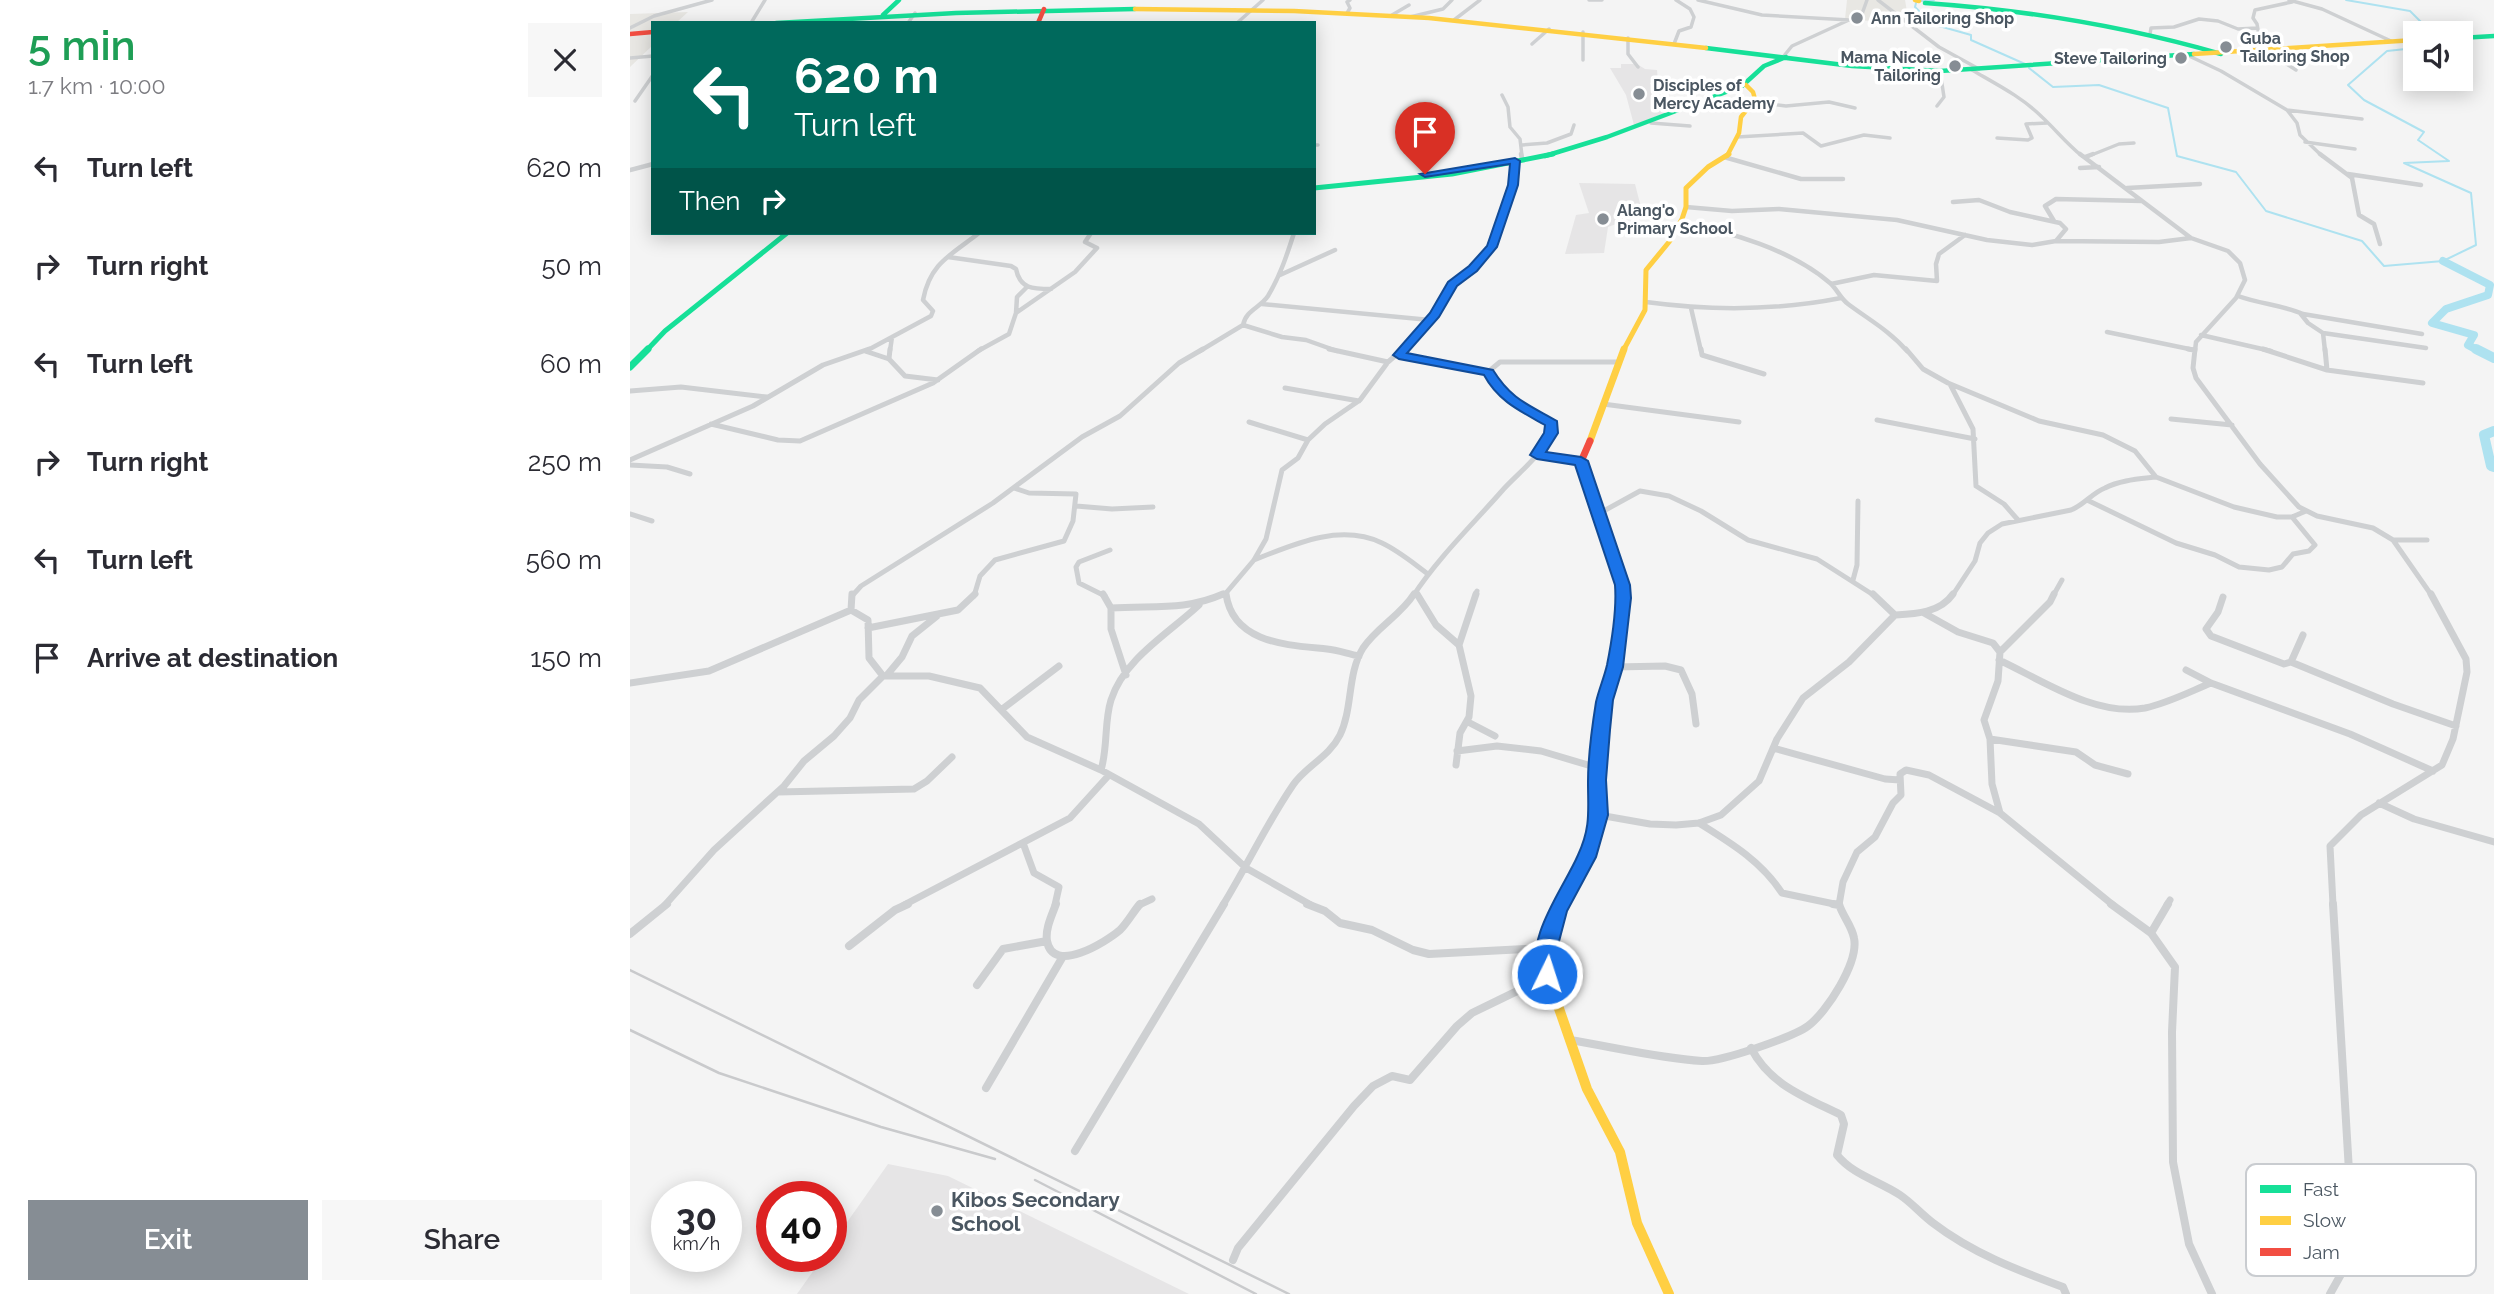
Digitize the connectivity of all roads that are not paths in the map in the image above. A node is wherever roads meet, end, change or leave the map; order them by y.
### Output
1 (712, 0) edge
2 (765, 0) edge
3 (899, 0) edge
4 (1263, 0) edge
5 (1350, 0) edge
6 (1452, 0) edge
7 (1480, 0) edge
8 (1588, 0) edge
9 (1602, 0) edge
10 (1676, 0) edge
11 (1698, 0) edge
12 (1867, 0) edge
13 (1878, 0) edge
14 (1919, 1) edge
15 (2291, 1) edge
16 (1970, 2) edge
17 (1409, 5) dead end
18 (1044, 9) junction
19 (1252, 9) junction
20 (915, 13) junction
21 (1347, 13) junction
22 (1392, 16) junction
23 (1410, 17) junction
24 (882, 19) edge
25 (1454, 20) junction
26 (1850, 20) junction
27 (752, 21) edge
28 (829, 21) edge
29 (909, 21) edge
30 (1039, 21) edge
31 (1239, 21) edge
32 (630, 28) edge
33 (1549, 29) junction
34 (2257, 29) junction
35 (1583, 32) junction
36 (651, 33) edge
37 (630, 34) edge
38 (2150, 34) junction
39 (2494, 36) edge
40 (2473, 37) edge
41 (1628, 38) junction
42 (2392, 41) junction
43 (2403, 41) edge
44 (1532, 44) dead end
45 (1674, 44) junction
46 (2263, 51) junction
47 (2221, 54) junction
48 (651, 56) edge
49 (2189, 56) junction
50 (1785, 57) junction
51 (630, 58) edge
52 (1583, 60) dead end
53 (1638, 67) dead end
54 (1976, 70) junction
55 (2296, 70) dead end
56 (1940, 71) junction
57 (651, 78) edge
58 (1746, 85) junction
59 (1502, 95) dead end
60 (635, 101) dead end
61 (1753, 102) junction
62 (1937, 106) dead end
63 (1855, 108) dead end
64 (2287, 110) junction
65 (2362, 119) dead end
66 (1651, 122) junction
67 (2047, 123) junction
68 (1574, 125) dead end
69 (1690, 125) dead end
70 (1737, 136) junction
71 (1890, 138) dead end
72 (1997, 138) dead end
73 (2305, 142) junction
74 (2134, 143) dead end
75 (1521, 145) junction
76 (2355, 149) dead end
77 (1724, 157) junction
78 (2085, 157) junction
79 (1519, 160) junction
80 (651, 165) edge
81 (2100, 167) junction
82 (2080, 168) dead end
83 (630, 170) edge
84 (2348, 174) junction
85 (1843, 180) dead end
86 (2200, 184) dead end
87 (2421, 184) dead end
88 (1316, 188) edge
89 (2127, 188) junction
90 (2142, 201) junction
91 (1953, 202) dead end
92 (1686, 206) junction
93 (2054, 222) junction
94 (1680, 223) junction
95 (785, 235) edge
96 (976, 235) edge
97 (1090, 235) edge
98 (1293, 235) edge
99 (1965, 235) junction
100 (2191, 238) junction
101 (2056, 241) junction
102 (2380, 243) dead end
103 (1335, 250) dead end
104 (948, 257) junction
105 (1280, 275) junction
106 (1831, 284) junction
107 (1026, 288) junction
108 (1051, 289) junction
109 (2238, 296) junction
110 (1841, 298) junction
111 (1646, 302) junction
112 (1262, 304) junction
113 (1691, 308) junction
114 (1016, 313) junction
115 (2300, 313) junction
116 (1430, 320) junction
117 (1243, 325) junction
118 (2107, 332) dead end
119 (2323, 333) junction
120 (2423, 334) dead end
121 (2201, 335) junction
122 (892, 337) junction
123 (2426, 348) dead end
124 (2194, 350) junction
125 (865, 351) junction
126 (1399, 355) junction
127 (889, 359) junction
128 (1388, 362) junction
129 (1617, 362) junction
130 (630, 367) edge
131 (2327, 370) junction
132 (1488, 372) junction
133 (1764, 374) dead end
134 (938, 380) junction
135 (1948, 383) junction
136 (2423, 383) dead end
137 (1285, 388) dead end
138 (630, 391) edge
139 (768, 397) junction
140 (1359, 401) junction
141 (1603, 404) junction
142 (2171, 419) dead end
143 (1877, 420) dead end
144 (1249, 422) dead end
145 (1739, 422) dead end
146 (711, 424) junction
147 (2232, 425) junction
148 (1975, 439) junction
149 (1308, 440) junction
150 (1537, 455) junction
151 (1581, 461) junction
152 (630, 463) edge
153 (690, 474) dead end
154 (2156, 477) junction
155 (1014, 488) junction
156 (2087, 500) junction
157 (1858, 501) dead end
158 (1076, 506) junction
159 (1153, 507) dead end
160 (2305, 511) junction
161 (1600, 513) junction
162 (630, 514) edge
163 (2292, 517) junction
164 (2018, 520) junction
165 (652, 521) dead end
166 (2393, 540) junction
167 (2427, 540) dead end
168 (1110, 550) dead end
169 (1254, 559) junction
170 (1428, 574) junction
171 (1853, 580) junction
172 (2062, 580) dead end
173 (1477, 591) dead end
174 (1226, 593) junction
175 (1416, 593) junction
176 (2223, 597) dead end
177 (1201, 604) junction
178 (1111, 608) junction
179 (851, 610) junction
180 (1924, 613) junction
181 (939, 615) junction
182 (1895, 615) junction
183 (868, 628) junction
184 (2303, 635) dead end
185 (1460, 645) junction
186 (1359, 656) junction
187 (2000, 656) junction
188 (2291, 662) junction
189 (1059, 666) dead end
190 (1615, 667) junction
191 (2186, 670) dead end
192 (1126, 675) junction
193 (885, 676) junction
194 (630, 683) edge
195 (2211, 684) junction
196 (1001, 710) junction
197 (1468, 722) junction
198 (1696, 724) dead end
199 (2456, 726) junction
200 (1495, 736) dead end
201 (1990, 739) junction
202 (1773, 748) junction
203 (1457, 751) junction
204 (952, 757) dead end
205 (1456, 765) dead end
206 (1598, 768) junction
207 (1101, 770) junction
208 (2433, 771) junction
209 (2128, 774) dead end
210 (1109, 775) junction
211 (1900, 780) junction
212 (776, 792) junction
213 (2379, 803) junction
214 (2000, 813) junction
215 (1599, 815) junction
216 (1699, 823) junction
217 (2494, 842) edge
218 (1023, 844) junction
219 (1246, 868) junction
220 (1152, 899) dead end
221 (2170, 900) dead end
222 (1839, 905) junction
223 (2151, 933) junction
224 (630, 934) edge
225 (1047, 942) junction
226 (849, 946) dead end
227 (1062, 958) junction
228 (1548, 975) junction
229 (977, 985) dead end
230 (1570, 1040) junction
231 (1751, 1048) junction
232 (986, 1088) dead end
233 (1075, 1152) dead end
234 (2349, 1164) edge
235 (1233, 1260) dead end
236 (2340, 1276) edge
237 (1668, 1294) edge
238 (2066, 1294) edge
239 (2212, 1294) edge
240 (2330, 1294) edge

1 - 32 street
2 - 27 street
3 - 24 street
4 - 19 street
5 - 21 street
6 - 23 street
7 - 25 street
8 - 9 street
10 - 45 street
11 - 26 street
12 - 26 street
13 - 54 street
14 - 16 street
15 - 34 street
15 - 42 street
16 - 38 street
17 - 22 street
18 - 19 street
18 - 20 street
18 - 30 street
19 - 21 street
19 - 31 street
20 - 24 street
20 - 29 street
21 - 22 street
22 - 23 street
23 - 25 street
24 - 28 street
25 - 33 street
26 - 50 street
33 - 35 street
33 - 44 street
34 - 38 street
34 - 46 street
35 - 41 street
35 - 52 street
36 - 37 street
38 - 47 street
39 - 40 street
41 - 45 street
41 - 53 street
42 - 43 street
42 - 46 street
45 - 50 street
46 - 47 street
46 - 55 street
47 - 49 street
48 - 51 street
49 - 54 street
49 - 64 street
50 - 56 street
50 - 58 street
54 - 56 street
54 - 67 street
56 - 62 street
57 - 60 street
58 - 61 street
58 - 66 street
59 - 75 street
61 - 63 street
61 - 70 street
64 - 65 street
64 - 73 street
66 - 69 street
66 - 79 street
67 - 72 street
67 - 78 street
68 - 75 street
70 - 71 street
70 - 77 street
73 - 76 street
73 - 84 street
74 - 78 street
75 - 79 street
77 - 85 street
77 - 92 street
78 - 81 street
79 - 88 street
79 - 116 street
80 - 83 street
81 - 82 street
81 - 89 street
84 - 87 street
84 - 102 street
86 - 89 street
89 - 90 street
90 - 93 street
90 - 100 street
91 - 93 street
92 - 94 street
92 - 99 street
93 - 101 street
94 - 106 street
94 - 111 street
95 - 130 street
96 - 104 street
97 - 108 street
98 - 105 street
99 - 101 street
99 - 106 street
100 - 101 street
100 - 109 street
103 - 105 street
104 - 107 street
104 - 122 street
105 - 112 street
106 - 110 street
107 - 108 street
107 - 114 street
108 - 114 street
109 - 115 street
109 - 121 street
110 - 113 street
110 - 135 street
111 - 113 street
111 - 129 street
112 - 116 street
112 - 117 street
113 - 133 street
114 - 134 street
115 - 119 street
115 - 120 street
116 - 126 street
117 - 128 street
117 - 155 street
118 - 124 street
119 - 123 street
119 - 131 street
121 - 124 street
121 - 131 street
122 - 125 street
122 - 127 street
124 - 147 street
125 - 127 street
125 - 139 street
126 - 128 street
126 - 132 street
127 - 134 street
128 - 140 street
129 - 132 street
129 - 141 street
131 - 136 street
132 - 150 street
134 - 146 street
135 - 148 street
135 - 154 street
137 - 140 street
138 - 139 street
139 - 146 street
140 - 149 street
141 - 145 street
141 - 151 street
142 - 147 street
143 - 148 street
144 - 149 street
146 - 152 street
147 - 160 street
148 - 164 street
149 - 169 street
150 - 151 street
150 - 170 street
151 - 161 street
152 - 153 street
154 - 156 street
154 - 163 street
155 - 158 street
155 - 179 street
156 - 163 street
156 - 164 street
157 - 171 street
158 - 159 street
158 - 181 street
160 - 163 street
160 - 166 street
161 - 171 street
161 - 190 street
162 - 165 street
164 - 180 street
166 - 167 street
166 - 199 street
168 - 178 street
169 - 170 street
169 - 174 street
170 - 175 street
171 - 182 street
172 - 187 street
173 - 185 street
174 - 177 street
174 - 186 street
175 - 185 street
175 - 186 street
176 - 188 street
177 - 178 street
177 - 192 street
178 - 192 street
179 - 183 street
179 - 194 street
180 - 182 street
180 - 187 street
181 - 183 street
181 - 193 street
182 - 202 street
183 - 193 street
184 - 188 street
185 - 197 street
186 - 219 street
187 - 195 street
187 - 201 street
188 - 199 street
189 - 196 street
190 - 198 street
190 - 206 street
191 - 195 street
192 - 207 street
193 - 196 street
193 - 212 street
195 - 208 street
196 - 207 street
197 - 200 street
197 - 203 street
199 - 208 street
201 - 209 street
201 - 214 street
202 - 211 street
202 - 216 street
203 - 205 street
203 - 206 street
204 - 212 street
206 - 215 street
207 - 210 street
208 - 213 street
210 - 218 street
210 - 219 street
211 - 214 street
211 - 222 street
212 - 224 street
213 - 217 street
213 - 234 street
214 - 223 street
215 - 216 street
215 - 228 street
216 - 222 street
218 - 225 street
218 - 226 street
219 - 228 street
219 - 233 street
220 - 227 street
221 - 223 street
222 - 231 street
223 - 239 street
225 - 227 street
225 - 229 street
227 - 232 street
228 - 230 street
228 - 235 street
230 - 231 street
230 - 237 street
231 - 238 street
236 - 240 street

